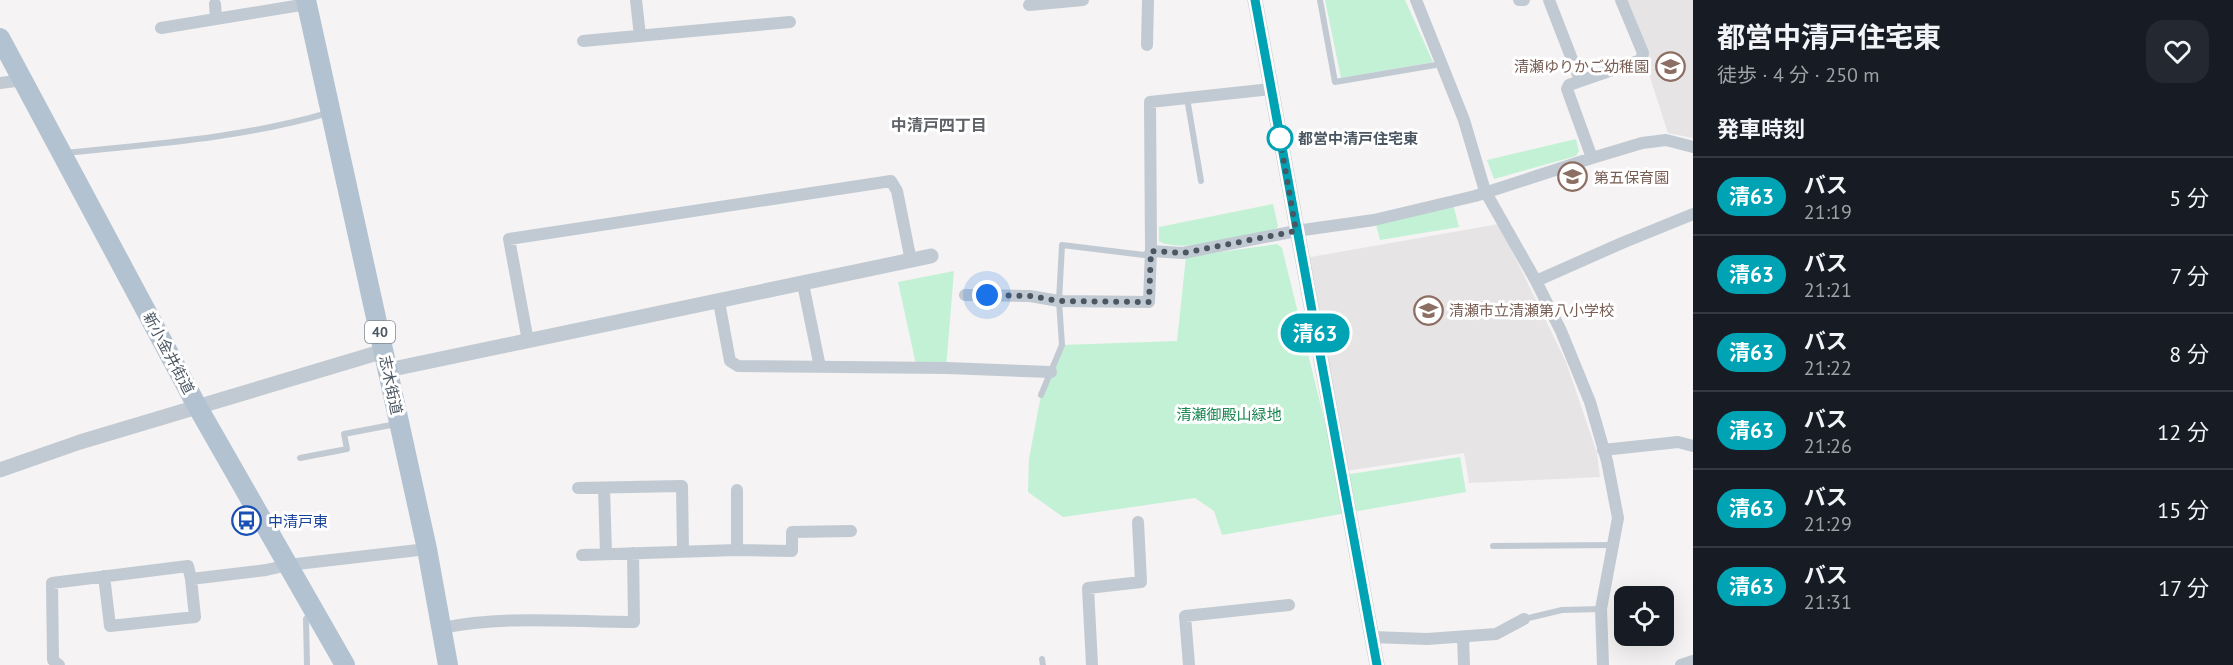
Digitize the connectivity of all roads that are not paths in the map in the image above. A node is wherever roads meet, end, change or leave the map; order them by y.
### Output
1 (636, 0) edge
2 (1083, 0) edge
3 (1148, 0) edge
4 (1255, 0) edge
5 (1320, 0) edge
6 (1416, 0) edge
7 (1519, 0) edge
8 (1524, 0) edge
9 (1549, 0) edge
10 (1621, 0) edge
11 (307, 2) edge
12 (215, 3) dead end
13 (1029, 5) dead end
14 (216, 19) junction
15 (790, 22) dead end
16 (161, 28) dead end
17 (640, 36) junction
18 (0, 38) edge
19 (583, 42) dead end
20 (1147, 45) dead end
21 (1442, 64) junction
22 (23, 80) junction
23 (1580, 80) junction
24 (0, 83) edge
25 (1271, 89) junction
26 (1186, 98) junction
27 (331, 112) junction
28 (1693, 147) edge
29 (62, 154) junction
30 (1592, 158) junction
31 (1201, 181) dead end
32 (1485, 191) junction
33 (1693, 214) edge
34 (1296, 231) junction
35 (1151, 251) junction
36 (932, 256) dead end
37 (910, 261) junction
38 (1536, 281) junction
39 (803, 284) junction
40 (966, 295) dead end
41 (1059, 301) junction
42 (719, 302) junction
43 (528, 341) junction
44 (386, 360) junction
45 (820, 367) junction
46 (1051, 372) junction
47 (1041, 395) dead end
48 (197, 406) junction
49 (399, 423) junction
50 (1693, 446) edge
51 (1603, 450) junction
52 (300, 458) dead end
53 (0, 470) edge
54 (578, 488) dead end
55 (604, 488) junction
56 (737, 490) dead end
57 (1138, 522) dead end
58 (851, 531) dead end
59 (1614, 545) junction
60 (1493, 546) dead end
61 (427, 549) junction
62 (737, 550) junction
63 (683, 552) junction
64 (633, 553) junction
65 (606, 554) junction
66 (582, 555) dead end
67 (288, 565) junction
68 (104, 576) junction
69 (191, 579) junction
70 (1289, 605) dead end
71 (313, 609) junction
72 (1601, 609) junction
73 (1524, 619) joint
74 (442, 628) junction
75 (1372, 637) junction
76 (1463, 637) junction
77 (59, 665) edge
78 (307, 665) edge
79 (345, 665) edge
80 (448, 665) edge
81 (1092, 665) edge
82 (1189, 665) edge
83 (1377, 665) edge
84 (1464, 665) edge
85 (1603, 665) edge

1 - 17 street
2 - 13 street
3 - 20 street
4 - 25 street
5 - 21 lane
6 - 21 street
7 - 8 street
9 - 23 street
10 - 23 street
11 - 14 street
11 - 27 main road, 志木街道 / 40
12 - 14 street
14 - 16 street
15 - 17 street
17 - 19 street
18 - 22 main road, 新小金井街道
21 - 32 street
22 - 24 street
22 - 29 main road, 新小金井街道
23 - 30 street
25 - 26 street
25 - 34 street
26 - 31 lane
26 - 35 street
27 - 29 lane
27 - 44 main road, 志木街道 / 40
28 - 30 street
29 - 48 main road, 新小金井街道
30 - 32 street
32 - 34 street
32 - 38 street
33 - 38 street
34 - 35 street
34 - 75 street
35 - 41 street
35 - 41 lane
36 - 37 street
37 - 39 street
37 - 43 street
38 - 51 street
39 - 42 street
39 - 45 street
40 - 41 street
41 - 46 lane
42 - 43 street
42 - 45 street
43 - 44 street
44 - 48 street
44 - 49 main road, 志木街道 / 40
45 - 46 street
46 - 47 lane
48 - 53 street
48 - 67 main road, 新小金井街道
49 - 52 lane
49 - 61 main road, 志木街道 / 40
50 - 51 street
51 - 59 street
54 - 55 street
55 - 63 street
55 - 65 street
56 - 62 street
57 - 81 street
58 - 62 street
59 - 60 lane
59 - 72 street
61 - 67 street
61 - 74 main road, 志木街道 / 40
62 - 63 street
63 - 64 street
64 - 65 street
64 - 74 street
65 - 66 street
67 - 69 street
67 - 71 main road, 新小金井街道
68 - 69 street
68 - 69 street
68 - 77 street
70 - 82 street
71 - 78 lane
71 - 79 main road, 新小金井街道
72 - 73 lane
72 - 85 street
73 - 76 street
74 - 80 main road, 志木街道 / 40
75 - 76 street
75 - 83 street
76 - 84 street

